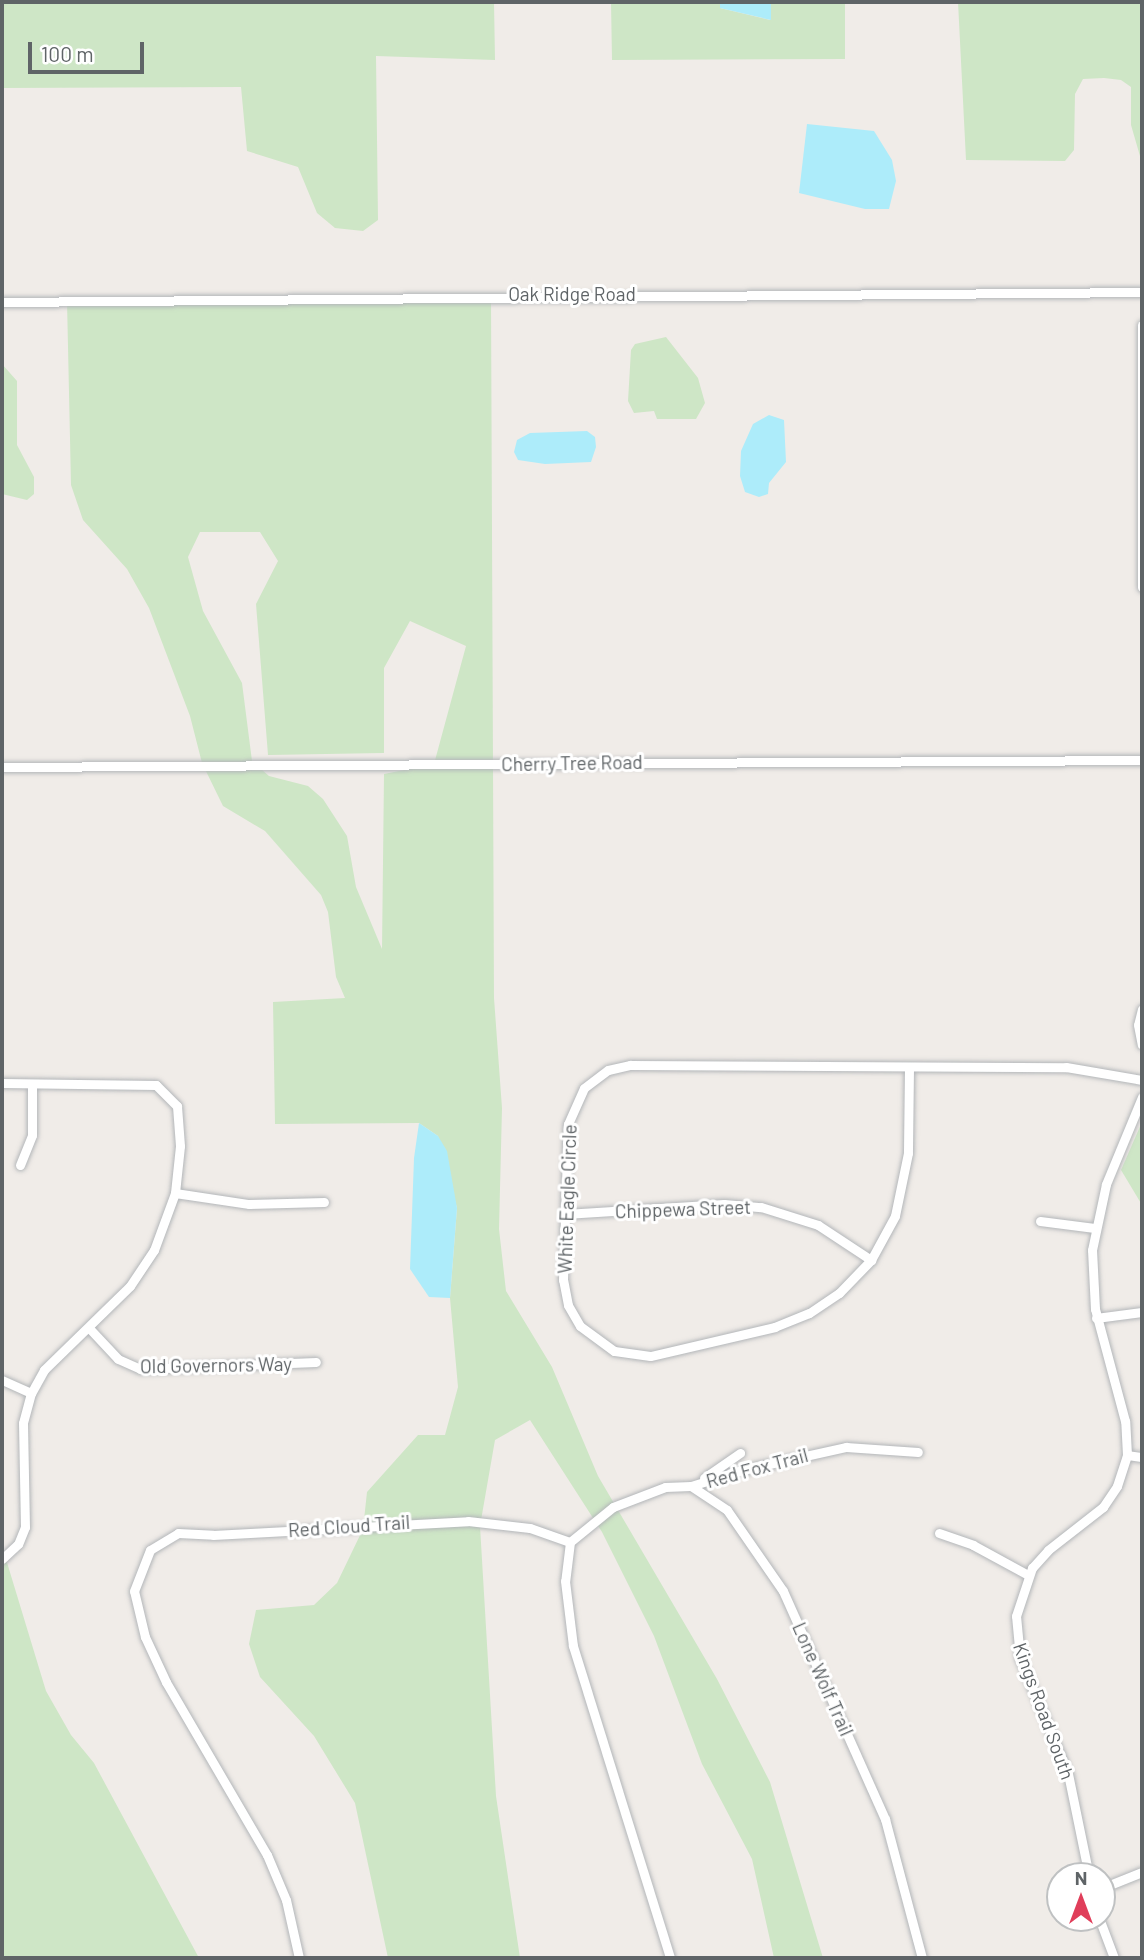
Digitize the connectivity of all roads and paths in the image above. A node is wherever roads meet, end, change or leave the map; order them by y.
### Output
1 (1142, 292) edge
2 (2, 302) edge
3 (1142, 325) edge
4 (1142, 587) edge
5 (1142, 760) edge
6 (2, 767) edge
7 (1142, 1009) edge
8 (1140, 1025) edge
9 (1142, 1045) edge
10 (909, 1068) junction
11 (1142, 1080) edge
12 (2, 1083) edge
13 (32, 1084) junction
14 (1142, 1097) edge
15 (20, 1165) dead end
16 (175, 1193) junction
17 (324, 1202) dead end
18 (565, 1214) junction
19 (1040, 1221) dead end
20 (1095, 1228) junction
21 (871, 1260) junction
22 (1142, 1311) edge
23 (1096, 1318) junction
24 (89, 1328) junction
25 (316, 1362) dead end
26 (2, 1380) edge
27 (31, 1393) junction
28 (918, 1452) dead end
29 (740, 1453) dead end
30 (1127, 1455) junction
31 (1142, 1457) edge
32 (691, 1486) junction
33 (939, 1533) dead end
34 (570, 1542) junction
35 (2, 1559) edge
36 (1028, 1575) junction
37 (1086, 1862) edge
38 (1142, 1872) edge
39 (1116, 1882) edge
40 (1104, 1932) edge
41 (299, 1958) edge
42 (670, 1958) edge
43 (922, 1958) edge
44 (1114, 1958) edge

1 - 2 street, Oak Ridge Road
3 - 4 street
5 - 6 street, Cherry Tree Road
7 - 8 street
8 - 9 street
10 - 11 street, White Eagle Circle
10 - 18 street, White Eagle Circle
10 - 21 street, White Eagle Circle
12 - 13 street
13 - 15 street
13 - 16 street
14 - 20 street, Kings Road South
16 - 17 street
16 - 24 street
18 - 21 street, Chippewa Street
18 - 21 street, White Eagle Circle
19 - 20 street
20 - 23 street, Kings Road South
22 - 23 street
23 - 30 street, Kings Road South
24 - 25 street, Old Governors Way
24 - 27 street
26 - 27 street
27 - 35 street
28 - 32 street, Red Fox Trail
29 - 32 street
30 - 31 street
30 - 36 street, Kings Road South
32 - 34 street, Red Fox Trail
32 - 43 street, Lone Wolf Trail
33 - 36 street
34 - 41 street, Red Cloud Trail
34 - 42 street
36 - 37 street, Kings Road South
38 - 39 street
40 - 44 street

